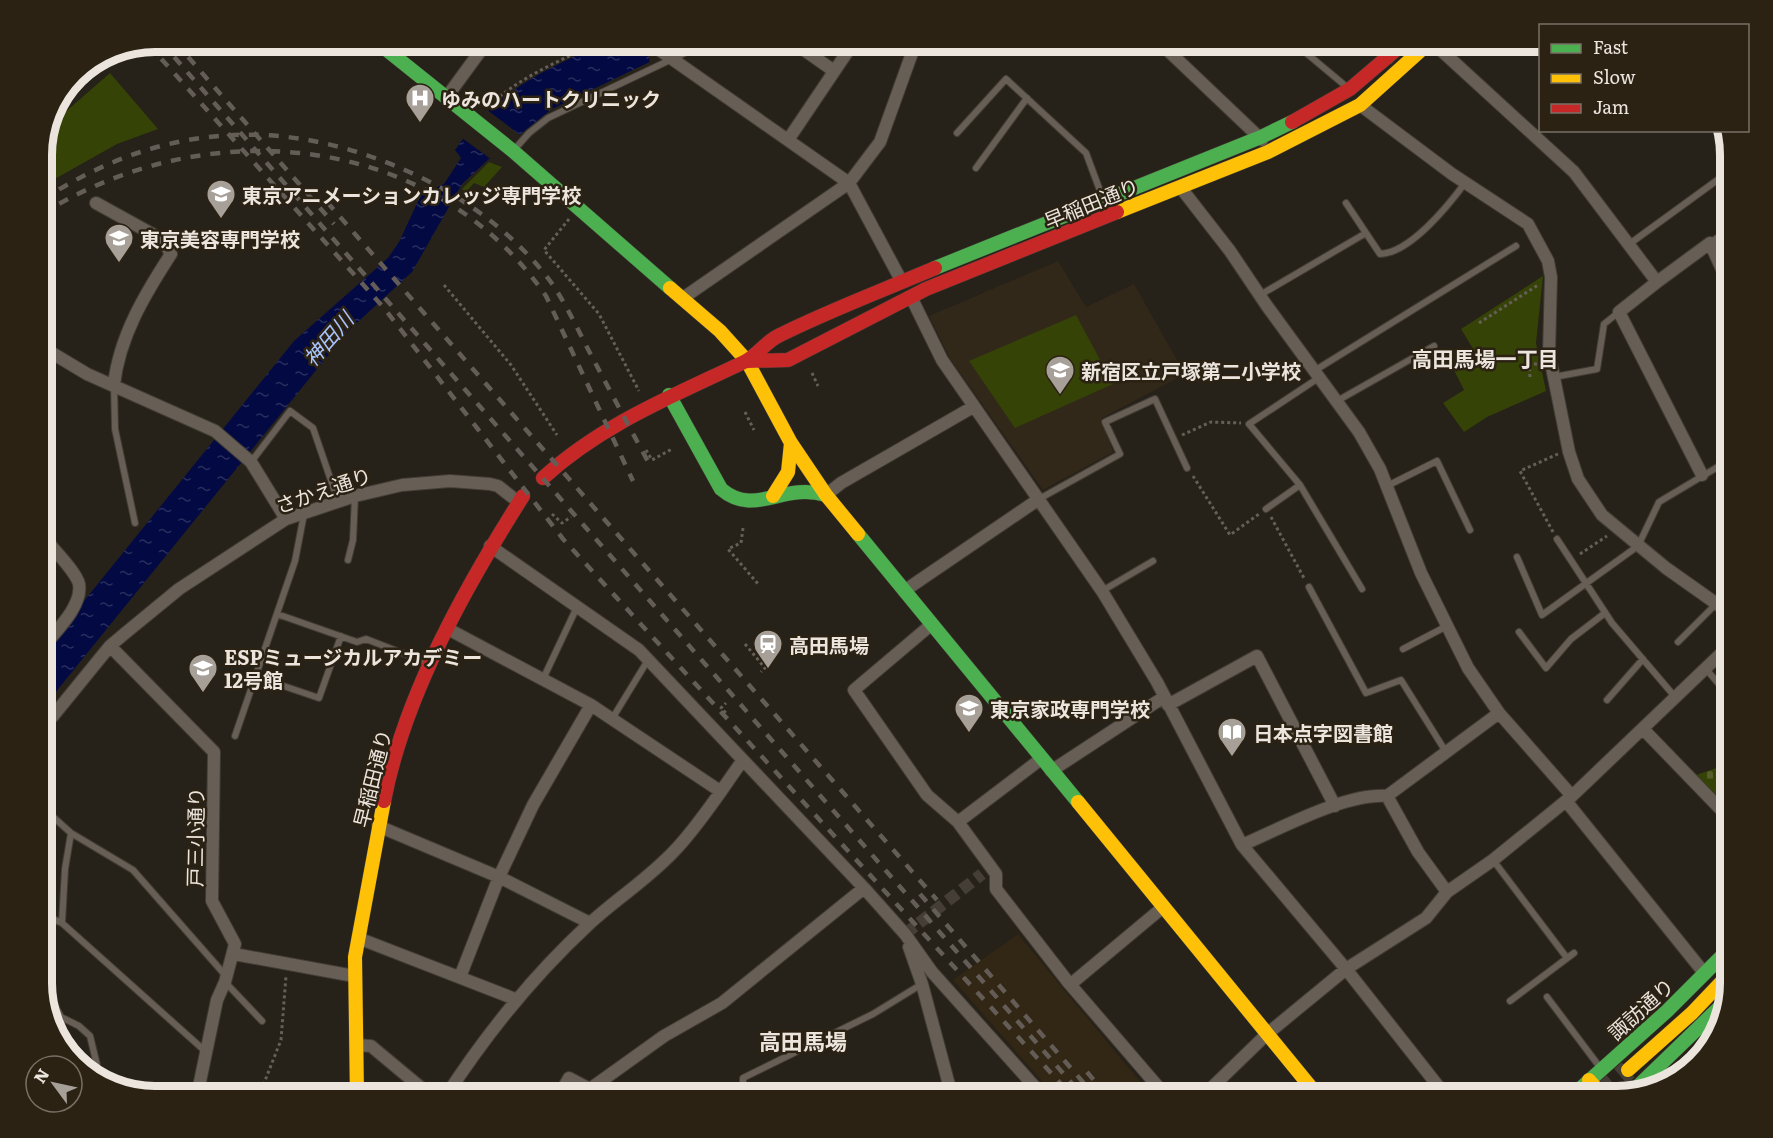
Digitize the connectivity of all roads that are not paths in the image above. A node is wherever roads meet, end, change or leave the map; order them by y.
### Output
1 (389, 52) edge
2 (480, 52) edge
3 (662, 52) edge
4 (684, 52) edge
5 (807, 52) edge
6 (847, 52) edge
7 (912, 52) edge
8 (1170, 52) edge
9 (1305, 52) edge
10 (1384, 52) edge
11 (1395, 52) edge
12 (1420, 52) edge
13 (1442, 52) edge
14 (670, 58) junction
15 (1388, 58) junction
16 (834, 71) junction
17 (1350, 89) junction
18 (446, 98) junction
19 (1027, 98) junction
20 (1360, 105) junction
21 (957, 133) dead end
22 (1261, 137) junction
23 (788, 140) junction
24 (512, 150) junction
25 (1268, 152) junction
26 (976, 168) dead end
27 (1720, 178) edge
28 (849, 183) junction
29 (1465, 183) junction
30 (1181, 188) junction
31 (1103, 200) junction
32 (96, 202) dead end
33 (1346, 203) dead end
34 (1366, 233) junction
35 (1720, 236) edge
36 (1710, 243) junction
37 (1628, 245) junction
38 (1516, 246) dead end
39 (1720, 265) edge
40 (902, 282) junction
41 (1658, 282) junction
42 (1260, 295) junction
43 (911, 297) junction
44 (683, 298) junction
45 (1618, 312) junction
46 (1434, 346) dead end
47 (53, 353) edge
48 (747, 361) junction
49 (1317, 374) junction
50 (1554, 377) junction
51 (114, 385) junction
52 (669, 395) junction
53 (1337, 401) junction
54 (973, 407) junction
55 (791, 443) junction
56 (249, 460) junction
57 (1720, 465) edge
58 (1187, 468) road end
59 (1702, 476) junction
60 (543, 478) dead end
61 (1300, 484) junction
62 (1387, 486) junction
63 (826, 495) junction
64 (356, 496) junction
65 (772, 496) junction
66 (518, 497) joint
67 (1039, 499) junction
68 (338, 501) junction
69 (1266, 509) road end
70 (304, 513) junction
71 (286, 519) junction
72 (135, 524) dead end
73 (1470, 530) dead end
74 (1557, 539) road end
75 (490, 546) junction
76 (1638, 546) junction
77 (53, 549) edge
78 (1517, 557) dead end
79 (348, 560) dead end
80 (1154, 561) dead end
81 (1585, 583) junction
82 (1309, 587) road end
83 (1362, 589) dead end
84 (904, 591) junction
85 (1102, 591) junction
86 (1714, 605) junction
87 (577, 606) junction
88 (1720, 608) edge
89 (1605, 613) junction
90 (277, 614) junction
91 (932, 624) junction
92 (1447, 626) junction
93 (448, 629) junction
94 (1519, 632) dead end
95 (53, 634) edge
96 (341, 636) junction
97 (1678, 642) dead end
98 (110, 646) junction
99 (1403, 649) dead end
100 (1720, 654) edge
101 (1643, 659) junction
102 (648, 660) junction
103 (432, 664) junction
104 (1705, 667) junction
105 (256, 677) junction
106 (543, 679) junction
107 (1720, 685) edge
108 (1677, 699) junction
109 (1607, 700) dead end
110 (1166, 701) junction
111 (591, 705) junction
112 (1499, 713) junction
113 (53, 716) edge
114 (612, 719) junction
115 (1644, 730) junction
116 (235, 736) dead end
117 (1446, 752) junction
118 (1041, 759) junction
119 (743, 760) junction
120 (1051, 771) junction
121 (720, 791) junction
122 (1387, 796) junction
123 (1569, 798) junction
124 (1335, 806) junction
125 (1720, 809) edge
126 (53, 817) edge
127 (958, 822) junction
128 (378, 826) junction
129 (71, 833) junction
130 (1242, 845) junction
131 (1493, 860) junction
132 (499, 877) junction
133 (864, 888) junction
134 (1447, 892) junction
135 (1162, 908) junction
136 (53, 919) edge
137 (62, 923) junction
138 (590, 923) junction
139 (358, 938) junction
140 (909, 939) junction
141 (1574, 953) dead end
142 (234, 954) junction
143 (1567, 958) junction
144 (1720, 958) edge
145 (1346, 969) junction
146 (1704, 974) junction
147 (354, 976) junction
148 (460, 978) junction
149 (226, 979) junction
150 (922, 984) junction
151 (1071, 984) junction
152 (1720, 984) edge
153 (1547, 998) dead end
154 (515, 999) junction
155 (1510, 1001) dead end
156 (55, 1004) edge
157 (1716, 1011) edge
158 (262, 1021) dead end
159 (1267, 1034) junction
160 (356, 1046) junction
161 (206, 1051) junction
162 (97, 1067) edge
163 (1601, 1069) junction
164 (1628, 1070) tunnel mouth
165 (1589, 1080) junction
166 (1642, 1083) edge
167 (199, 1086) edge
168 (357, 1086) edge
169 (419, 1086) edge
170 (452, 1086) edge
171 (565, 1086) edge
172 (584, 1086) edge
173 (594, 1086) edge
174 (743, 1086) edge
175 (949, 1086) edge
176 (1034, 1086) edge
177 (1158, 1086) edge
178 (1213, 1086) edge
179 (1310, 1086) edge
180 (1438, 1086) edge
181 (1583, 1086) edge
182 (1594, 1086) edge

1 - 18 main road
2 - 18 street
3 - 14 street
4 - 14 lane
5 - 16 street
6 - 16 street
7 - 28 street
8 - 22 street
9 - 17 lane
10 - 15 street
11 - 15 main road, 早稲田通り
12 - 20 main road, 早稲田通り
13 - 37 street
14 - 23 street
14 - 24 lane
15 - 17 main road, 早稲田通り
16 - 23 street
17 - 22 main road, 早稲田通り
18 - 24 main road
19 - 21 lane
19 - 26 lane
19 - 31 lane
20 - 25 main road, 早稲田通り
20 - 29 street
22 - 25 street
22 - 31 main road, 早稲田通り
23 - 28 street
24 - 44 main road
25 - 30 main road, 早稲田通り
27 - 37 lane
28 - 40 street
28 - 44 street
29 - 34 lane
29 - 50 street
30 - 42 street
30 - 43 main road, 早稲田通り
31 - 40 main road, 早稲田通り
32 - 51 street
33 - 34 lane
34 - 42 lane
35 - 36 lane
36 - 39 street
36 - 41 street
37 - 41 street
38 - 49 lane
40 - 48 main road, 早稲田通り
41 - 45 street
42 - 49 street
43 - 48 main road, 早稲田通り
43 - 54 street
44 - 48 main road
45 - 50 lane
45 - 59 street
46 - 53 lane
47 - 51 street
48 - 52 main road, 早稲田通り
48 - 55 main road
49 - 53 street
49 - 61 lane
50 - 76 street
51 - 56 street
51 - 72 lane
52 - 60 main road, 早稲田通り
52 - 65 main road
53 - 62 street
54 - 63 street
54 - 67 street
55 - 63 main road
55 - 65 main road
56 - 68 lane
56 - 71 street
57 - 59 lane
58 - 67 lane
59 - 76 lane
61 - 69 lane
61 - 83 lane
62 - 73 lane
62 - 92 street
63 - 65 main road
63 - 84 main road
64 - 66 street, さかえ通り
64 - 68 street, さかえ通り
64 - 79 lane
66 - 75 main road, 早稲田通り
67 - 84 street
67 - 85 street
68 - 70 street, さかえ通り
70 - 71 street, さかえ通り
70 - 90 lane
71 - 98 street, さかえ通り
74 - 81 lane
75 - 87 street
75 - 93 main road, 早稲田通り
76 - 81 lane
76 - 86 street
77 - 95 street
78 - 81 lane
80 - 85 lane
81 - 89 lane
82 - 117 lane
84 - 91 main road
85 - 110 street
86 - 88 street
86 - 97 lane
87 - 102 street
87 - 106 lane
89 - 94 lane
89 - 101 lane
90 - 96 lane
90 - 105 lane
91 - 118 main road
91 - 127 street
92 - 99 lane
92 - 112 street
93 - 103 main road, 早稲田通り
93 - 106 street
96 - 103 lane
96 - 105 lane
98 - 113 street, さかえ通り
98 - 142 street, 戸三小通り
100 - 104 street
101 - 108 lane
101 - 109 lane
102 - 114 lane
102 - 119 street
103 - 128 main road, 早稲田通り
104 - 107 lane
104 - 108 street
105 - 116 lane
106 - 111 street
108 - 115 street
110 - 120 street
110 - 124 street
110 - 130 street
111 - 114 street
111 - 132 street
112 - 117 street
112 - 123 street
114 - 121 street
115 - 123 street
115 - 125 street
117 - 122 street
118 - 120 main road
118 - 127 street
119 - 121 street
119 - 133 street
120 - 135 main road
121 - 138 street
122 - 124 street
122 - 134 street
123 - 131 street
123 - 146 street
124 - 130 street
126 - 129 lane
127 - 151 street
128 - 132 street
128 - 139 main road, 早稲田通り
129 - 137 lane
129 - 149 lane
130 - 145 street
131 - 134 street
131 - 143 lane
132 - 138 street
132 - 148 street
133 - 140 street
133 - 173 street
134 - 145 street
135 - 151 street
135 - 159 main road
136 - 137 lane
137 - 161 lane
138 - 154 street
139 - 147 main road, 早稲田通り
139 - 148 street
140 - 150 street
140 - 176 street
141 - 143 lane
142 - 147 street
142 - 149 street
143 - 155 lane
144 - 146 main road, 諏訪通り
145 - 159 street
145 - 180 street
146 - 163 main road, 諏訪通り
147 - 160 main road, 早稲田通り
148 - 154 street
149 - 158 lane
149 - 161 street
150 - 174 lane
150 - 175 street
151 - 177 street
152 - 164 main road
153 - 163 lane
154 - 170 street
156 - 162 lane
157 - 166 main road
159 - 178 street
159 - 179 main road
160 - 168 main road, 早稲田通り
160 - 169 street
161 - 167 street
163 - 165 main road, 諏訪通り
165 - 181 main road, 諏訪通り
165 - 182 main road
171 - 172 street

